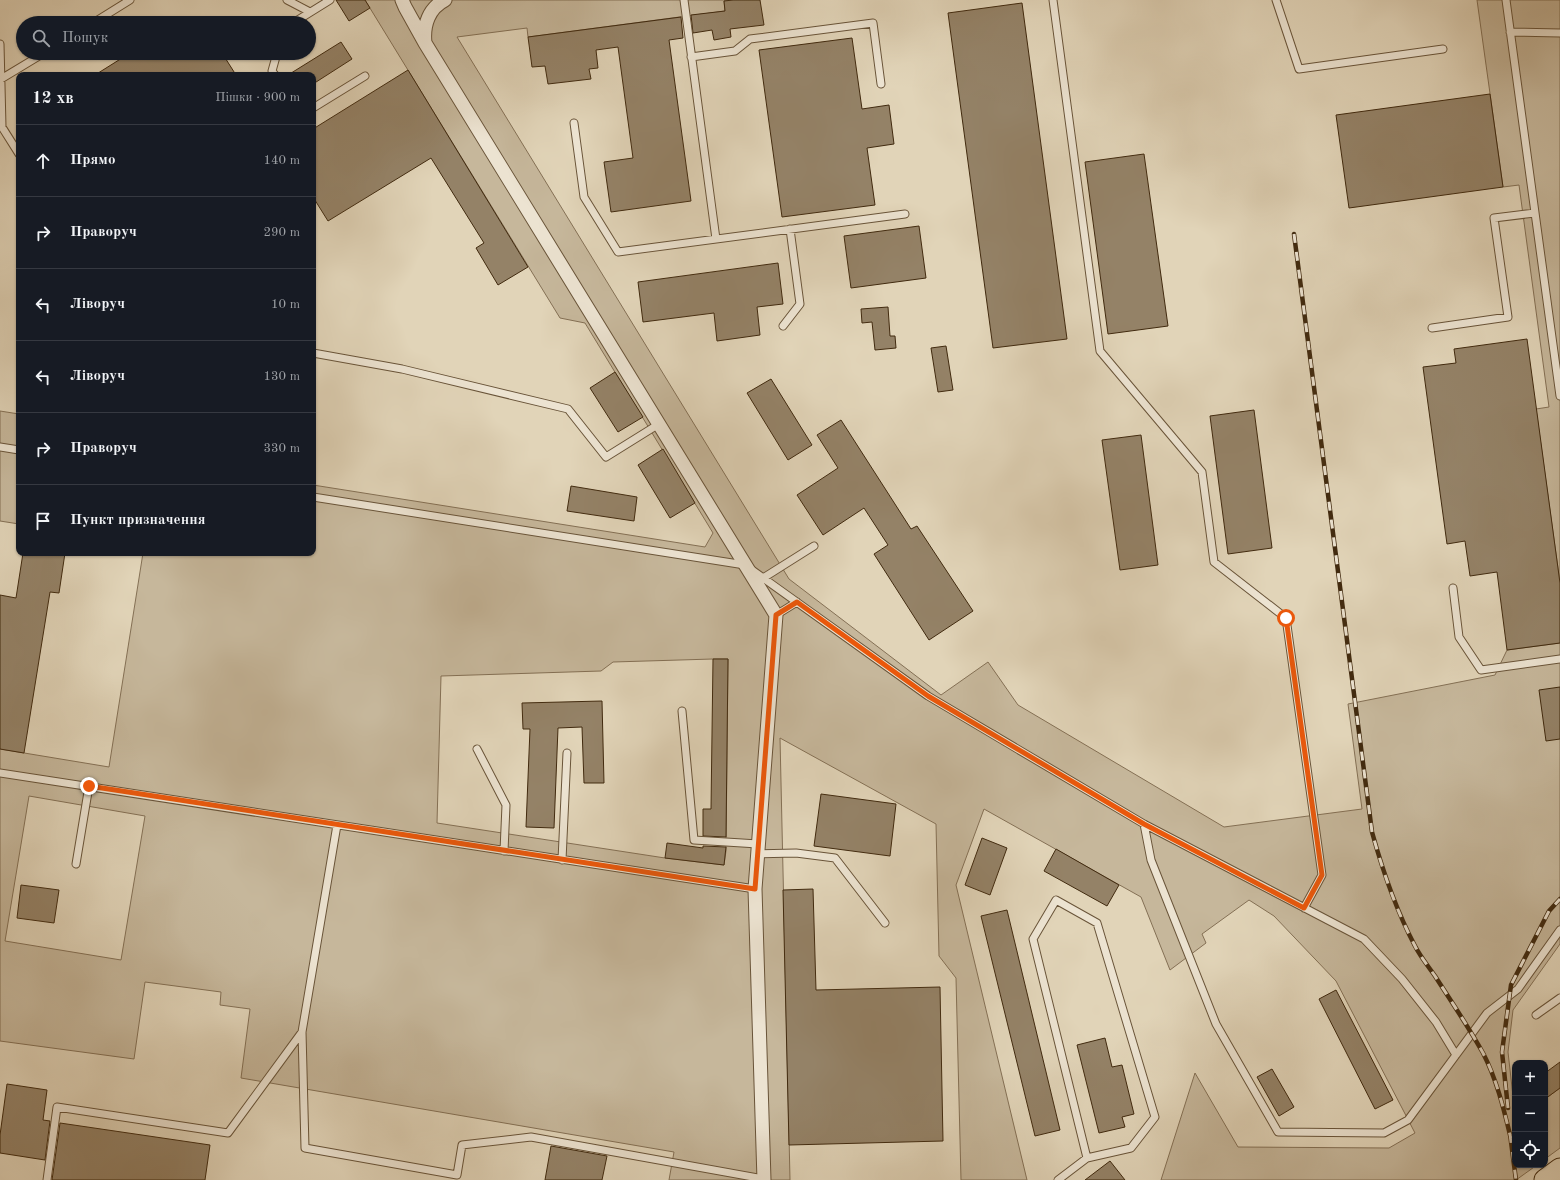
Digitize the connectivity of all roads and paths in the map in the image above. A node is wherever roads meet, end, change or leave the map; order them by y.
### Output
1 (130, 0) edge
2 (287, 0) edge
3 (330, 0) edge
4 (402, 0) edge
5 (446, 0) edge
6 (684, 0) edge
7 (1053, 0) edge
8 (1276, 0) edge
9 (1506, 0) edge
10 (310, 12) junction
11 (104, 16) edge
12 (304, 16) edge
13 (1510, 32) junction
14 (1560, 33) edge
15 (425, 43) junction
16 (0, 44) edge
17 (1443, 49) dead end
18 (691, 57) junction
19 (32, 60) edge
20 (275, 60) edge
21 (272, 72) edge
22 (365, 76) dead end
23 (1, 79) edge
24 (881, 84) dead end
25 (316, 106) edge
26 (574, 122) dead end
27 (16, 149) edge
28 (1535, 213) junction
29 (905, 214) dead end
30 (790, 229) junction
31 (716, 239) junction
32 (783, 326) dead end
33 (1432, 328) dead end
34 (316, 354) edge
35 (1560, 396) edge
36 (659, 424) junction
37 (0, 447) edge
38 (16, 450) edge
39 (316, 497) edge
40 (814, 546) dead end
41 (745, 565) junction
42 (759, 580) junction
43 (1453, 588) dead end
44 (797, 602) junction
45 (776, 615) junction
46 (1560, 658) edge
47 (682, 711) dead end
48 (477, 749) dead end
49 (567, 753) dead end
50 (0, 773) edge
51 (89, 786) junction
52 (1144, 824) junction
53 (337, 825) junction
54 (758, 849) junction
55 (504, 850) junction
56 (562, 860) junction
57 (76, 864) dead end
58 (755, 889) junction
59 (1304, 908) junction
60 (885, 923) dead end
61 (1560, 930) edge
62 (1560, 998) edge
63 (1536, 1015) dead end
64 (302, 1032) junction
65 (1456, 1055) junction
66 (1087, 1158) junction
67 (1560, 1169) edge
68 (764, 1179) edge
69 (47, 1180) edge
70 (1058, 1180) edge
71 (1545, 1180) edge

1 - 11 lane
2 - 10 lane
3 - 10 lane
4 - 15 street
5 - 15 street
6 - 18 lane
7 - 59 lane
8 - 17 lane
9 - 13 lane
10 - 12 lane
13 - 14 lane
13 - 28 lane
15 - 36 street
16 - 23 lane
18 - 24 lane
18 - 31 lane
19 - 23 lane
20 - 21 lane
22 - 25 lane
23 - 27 lane
26 - 31 lane
28 - 33 lane
28 - 35 lane
29 - 30 lane
30 - 31 lane
30 - 32 lane
34 - 36 lane
36 - 41 street
37 - 38 lane
39 - 41 lane
40 - 42 lane
41 - 42 street
42 - 44 lane
42 - 45 street
43 - 46 lane
44 - 45 lane
44 - 52 lane
45 - 54 street
47 - 54 lane
48 - 55 lane
49 - 56 lane
50 - 51 lane
51 - 53 lane
51 - 57 lane
52 - 59 lane
52 - 65 lane
53 - 55 lane
53 - 64 lane
54 - 58 street
54 - 60 lane
55 - 56 lane
56 - 58 lane
58 - 68 street
59 - 65 lane
61 - 65 lane
62 - 63 lane
64 - 68 lane
64 - 69 lane
66 - 66 lane
66 - 70 lane
67 - 71 main road

